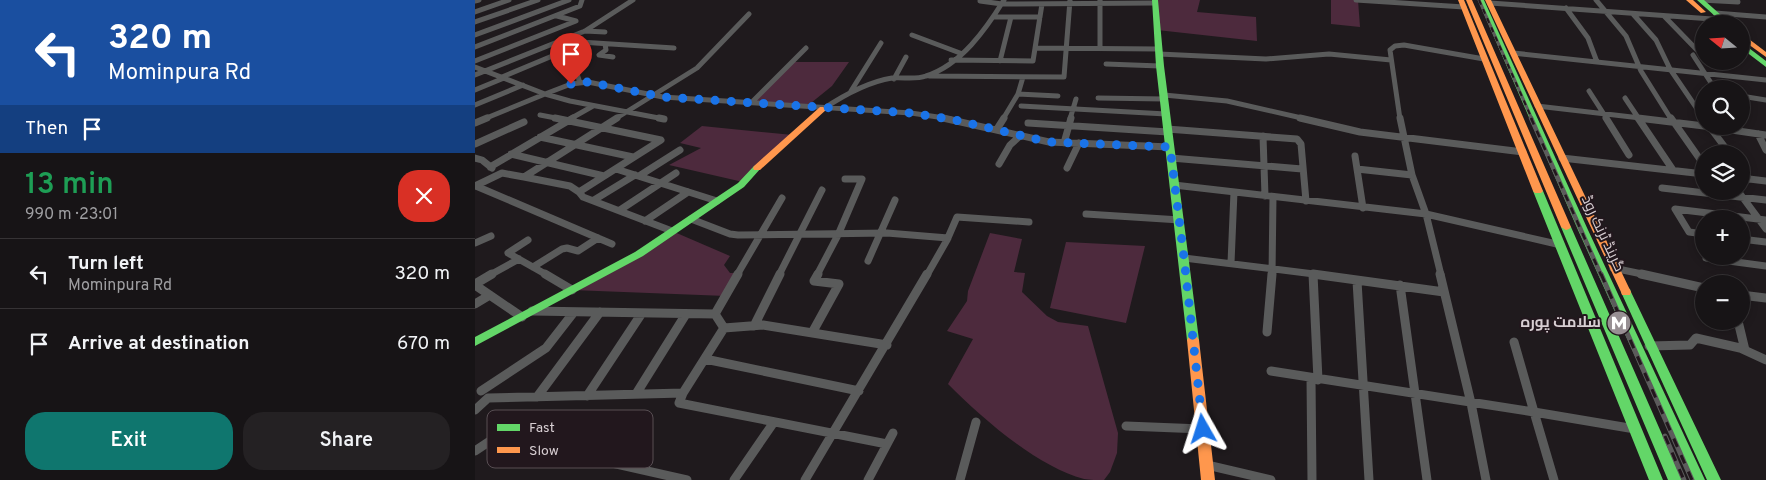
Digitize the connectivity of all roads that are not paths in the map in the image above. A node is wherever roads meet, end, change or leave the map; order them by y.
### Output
1 (509, 0) edge
2 (538, 0) edge
3 (569, 0) edge
4 (582, 0) edge
5 (633, 0) edge
6 (1356, 0) edge
7 (1370, 0) edge
8 (1596, 0) edge
9 (1689, 0) edge
10 (1700, 0) edge
11 (979, 1) edge
12 (1486, 1) edge
13 (1003, 2) edge
14 (1069, 2) edge
15 (1100, 2) edge
16 (1155, 2) edge
17 (1465, 2) edge
18 (1738, 2) dead end
19 (1042, 4) junction
20 (1565, 8) junction
21 (1605, 11) junction
22 (475, 12) edge
23 (1475, 13) junction
24 (749, 14) dead end
25 (1633, 14) junction
26 (1492, 15) junction
27 (1712, 15) edge
28 (1714, 15) edge
29 (557, 16) junction
30 (1664, 16) junction
31 (993, 17) junction
32 (1011, 17) junction
33 (1766, 17) edge
34 (1040, 18) junction
35 (1695, 18) edge
36 (1750, 18) edge
37 (475, 22) edge
38 (585, 30) junction
39 (605, 32) dead end
40 (475, 35) edge
41 (912, 35) dead end
42 (562, 41) junction
43 (881, 43) dead end
44 (1750, 43) edge
45 (605, 44) junction
46 (475, 47) edge
47 (674, 48) dead end
48 (806, 48) dead end
49 (1035, 48) junction
50 (1066, 48) junction
51 (1100, 48) junction
52 (1750, 48) edge
53 (1159, 51) junction
54 (960, 53) junction
55 (1513, 53) junction
56 (1762, 54) edge
57 (613, 57) dead end
58 (906, 57) dead end
59 (1484, 59) junction
60 (951, 60) junction
61 (1000, 60) junction
62 (1391, 60) junction
63 (475, 61) edge
64 (1597, 62) junction
65 (1106, 64) dead end
66 (1160, 66) junction
67 (1640, 66) junction
68 (475, 67) edge
69 (1670, 69) junction
70 (485, 71) junction
71 (1704, 73) junction
72 (475, 75) edge
73 (928, 76) junction
74 (503, 77) junction
75 (1023, 77) junction
76 (894, 78) junction
77 (1709, 80) edge
78 (1766, 80) edge
79 (580, 83) junction
80 (523, 85) junction
81 (475, 90) edge
82 (1589, 90) dead end
83 (849, 93) junction
84 (545, 94) junction
85 (1018, 94) junction
86 (655, 96) junction
87 (1058, 96) dead end
88 (1164, 97) junction
89 (1750, 97) edge
90 (1098, 98) dead end
91 (1625, 98) dead end
92 (1076, 100) dead end
93 (1766, 100) edge
94 (751, 103) junction
95 (475, 105) edge
96 (593, 106) junction
97 (1021, 106) dead end
98 (1537, 106) junction
99 (1695, 106) edge
100 (823, 108) junction
101 (1073, 109) junction
102 (627, 112) junction
103 (1603, 113) junction
104 (1166, 114) junction
105 (540, 115) dead end
106 (1639, 118) junction
107 (663, 119) dead end
108 (567, 121) junction
109 (524, 122) dead end
110 (1673, 122) junction
111 (475, 123) edge
112 (1028, 123) dead end
113 (1695, 125) edge
114 (1068, 126) junction
115 (601, 128) junction
116 (997, 129) junction
117 (1168, 130) junction
118 (1750, 133) edge
119 (1757, 134) junction
120 (1021, 135) junction
121 (1715, 135) edge
122 (1766, 135) edge
123 (1263, 136) junction
124 (540, 137) junction
125 (1403, 137) junction
126 (1064, 143) junction
127 (1079, 143) junction
128 (475, 144) edge
129 (575, 144) junction
130 (1723, 145) edge
131 (1170, 147) junction
132 (680, 150) dead end
133 (1766, 150) edge
134 (1523, 152) junction
135 (1695, 153) edge
136 (511, 154) junction
137 (1629, 155) dead end
138 (1355, 156) dead end
139 (633, 157) junction
140 (475, 158) edge
141 (1171, 158) junction
142 (1562, 158) junction
143 (547, 162) junction
144 (999, 164) dead end
145 (490, 166) junction
146 (1264, 166) junction
147 (1067, 168) dead end
148 (616, 169) junction
149 (1302, 169) junction
150 (1357, 169) junction
151 (1673, 170) junction
152 (502, 173) junction
153 (676, 173) dead end
154 (1695, 173) edge
155 (637, 175) junction
156 (1412, 175) junction
157 (604, 176) junction
158 (524, 177) junction
159 (1750, 179) edge
160 (845, 180) dead end
161 (1766, 181) edge
162 (661, 183) junction
163 (1174, 185) junction
164 (475, 186) edge
165 (1662, 188) dead end
166 (822, 190) dead end
167 (1695, 191) edge
168 (579, 192) junction
169 (688, 192) junction
170 (1234, 192) junction
171 (1269, 196) junction
172 (1750, 196) edge
173 (783, 198) dead end
174 (594, 200) junction
175 (895, 200) dead end
176 (1746, 200) edge
177 (1766, 200) edge
178 (717, 201) junction
179 (1306, 201) junction
180 (1363, 208) junction
181 (620, 210) junction
182 (1695, 211) edge
183 (1086, 214) dead end
184 (1426, 214) junction
185 (1576, 216) junction
186 (1589, 217) junction
187 (691, 219) junction
188 (1762, 219) edge
189 (645, 220) junction
190 (1180, 220) junction
191 (1029, 222) dead end
192 (1766, 229) edge
193 (672, 232) junction
194 (1695, 233) edge
195 (880, 234) junction
196 (799, 235) junction
197 (838, 235) junction
198 (491, 236) dead end
199 (761, 236) junction
200 (598, 238) junction
201 (948, 238) junction
202 (529, 240) dead end
203 (1750, 240) edge
204 (1766, 242) edge
205 (475, 243) edge
206 (613, 244) dead end
207 (1561, 245) junction
208 (1184, 258) junction
209 (519, 259) junction
210 (868, 261) dead end
211 (1231, 262) junction
212 (1750, 264) edge
213 (1766, 266) edge
214 (533, 267) junction
215 (1273, 268) junction
216 (1613, 268) junction
217 (1313, 274) junction
218 (1357, 281) junction
219 (475, 285) edge
220 (1400, 285) junction
221 (1695, 286) edge
222 (572, 290) junction
223 (1444, 292) junction
224 (490, 295) junction
225 (1750, 296) edge
226 (1766, 298) edge
227 (475, 304) edge
228 (532, 311) junction
229 (574, 312) junction
230 (600, 312) junction
231 (642, 313) junction
232 (686, 314) junction
233 (715, 314) junction
234 (522, 317) junction
235 (754, 326) junction
236 (724, 328) junction
237 (1741, 330) edge
238 (1267, 332) dead end
239 (812, 333) junction
240 (475, 342) edge
241 (1514, 342) dead end
242 (887, 345) junction
243 (1649, 346) junction
244 (1745, 350) junction
245 (705, 359) junction
246 (1766, 360) edge
247 (1271, 370) dead end
248 (1315, 379) junction
249 (1363, 385) junction
250 (859, 391) junction
251 (481, 393) edge
252 (683, 393) junction
253 (636, 394) junction
254 (1414, 394) junction
255 (587, 396) junction
256 (537, 397) junction
257 (1471, 403) junction
258 (475, 410) edge
259 (1534, 412) junction
260 (775, 422) junction
261 (976, 422) dead end
262 (1126, 426) dead end
263 (1203, 429) junction
264 (1635, 429) junction
265 (833, 433) junction
266 (893, 433) dead end
267 (487, 443) edge
268 (887, 444) junction
269 (475, 451) edge
270 (1207, 465) junction
271 (634, 468) edge
272 (687, 480) edge
273 (734, 480) edge
274 (805, 480) edge
275 (868, 480) edge
276 (960, 480) edge
277 (1208, 480) edge
278 (1271, 480) edge
279 (1312, 480) edge
280 (1369, 480) edge
281 (1427, 480) edge
282 (1486, 480) edge
283 (1554, 480) edge
284 (1655, 480) edge
285 (1675, 480) edge
286 (1698, 480) edge
287 (1714, 480) edge

1 - 22 street
2 - 37 street
3 - 40 street
4 - 29 street
5 - 38 street
6 - 7 street
7 - 17 street
8 - 21 street
9 - 27 main road
10 - 18 street
10 - 28 main road
11 - 13 street
12 - 20 street
12 - 26 main road, گرینڈ ٹرنک روڈ
13 - 19 street
13 - 31 street
14 - 15 street
14 - 19 street
14 - 50 street
15 - 16 street
15 - 51 street
16 - 53 main road
17 - 23 main road, گرینڈ ٹرنک روڈ
17 - 59 main road
19 - 34 street
20 - 21 street
20 - 64 street
21 - 25 street
21 - 67 street
23 - 26 main road
23 - 285 main road, گرینڈ ٹرنک روڈ
24 - 86 street
25 - 30 street
25 - 69 street
26 - 55 main road
26 - 185 main road, گرینڈ ٹرنک روڈ
29 - 46 street
29 - 63 street
30 - 35 street
30 - 71 street
31 - 32 street
31 - 54 street
32 - 34 street
32 - 61 street
33 - 36 street
34 - 49 street
38 - 39 street
38 - 42 street
41 - 54 street
42 - 45 street
42 - 70 street
43 - 83 street
44 - 56 main road
45 - 47 street
45 - 57 street
48 - 94 street
49 - 50 street
49 - 61 street
50 - 51 street
50 - 75 street
51 - 53 street
52 - 56 main road
53 - 62 street
53 - 66 main road
54 - 60 street
55 - 64 street
55 - 98 main road
58 - 76 street
59 - 62 street
59 - 134 main road
60 - 61 street
60 - 73 street
62 - 125 street
64 - 67 street
65 - 66 street
66 - 88 main road
67 - 69 street
67 - 110 street
68 - 70 street
69 - 71 street
69 - 99 street
70 - 72 street
70 - 74 street
71 - 77 street
71 - 78 street
73 - 75 street
73 - 76 street
74 - 79 street
74 - 80 street
74 - 81 street
75 - 85 street
76 - 83 street
79 - 84 street
79 - 86 street
80 - 84 street
80 - 95 street
82 - 103 street
83 - 100 street
84 - 96 street
84 - 111 street
85 - 87 street
85 - 116 street
86 - 94 street
86 - 102 street
88 - 90 street
88 - 104 main road
88 - 125 street
89 - 93 street
91 - 106 street
92 - 101 street
94 - 100 street
96 - 102 street
96 - 108 street
97 - 101 street
98 - 103 street
98 - 142 main road
100 - 116 street
100 - 178 main road
101 - 104 street
101 - 114 street
102 - 107 street
102 - 115 street
103 - 106 street
103 - 137 street
104 - 117 main road
105 - 108 street
106 - 110 street
106 - 151 street
108 - 115 street
108 - 124 street
109 - 128 street
110 - 113 street
110 - 135 street
112 - 114 street
114 - 117 street
114 - 126 street
115 - 129 street
115 - 139 street
116 - 120 street
117 - 123 street
117 - 131 main road
118 - 119 street
119 - 122 street
119 - 133 street
120 - 126 street
120 - 144 street
121 - 130 street
123 - 146 street
123 - 149 street
124 - 129 street
124 - 136 street
125 - 134 street
125 - 156 street
126 - 127 street
127 - 131 street
127 - 147 street
129 - 139 street
129 - 143 street
131 - 141 main road
132 - 155 street
134 - 207 main road
136 - 143 street
136 - 145 street
138 - 150 street
139 - 148 street
140 - 145 street
141 - 146 street
141 - 163 main road
142 - 151 street
142 - 186 main road
143 - 157 street
143 - 158 street
145 - 152 street
146 - 149 street
146 - 171 street
148 - 155 street
148 - 157 street
149 - 179 street
150 - 156 street
150 - 180 street
151 - 154 street
152 - 158 street
152 - 164 street
153 - 162 street
155 - 162 street
155 - 174 street
156 - 184 street
157 - 168 street
158 - 168 street
159 - 161 street
160 - 197 street
162 - 169 street
162 - 181 street
163 - 170 street
163 - 190 main road
164 - 200 street
165 - 167 street
166 - 196 street
168 - 174 street
169 - 178 street
169 - 189 street
170 - 171 street
170 - 211 street
171 - 179 street
171 - 215 street
172 - 177 street
173 - 199 street
174 - 181 street
175 - 195 street
176 - 188 street
178 - 187 main road
179 - 180 street
180 - 184 street
181 - 189 street
182 - 194 street
183 - 190 street
184 - 207 street
184 - 223 street
185 - 186 main road
185 - 286 main road, گرینڈ ٹرنک روڈ
186 - 216 main road
187 - 193 main road
187 - 199 street
188 - 192 street
189 - 193 street
190 - 208 main road
191 - 201 street
193 - 222 main road
195 - 197 street
195 - 201 street
195 - 210 street
196 - 197 street
196 - 199 street
196 - 235 street
197 - 239 street
198 - 205 street
199 - 233 street
200 - 206 street
200 - 214 street
201 - 242 street
202 - 209 street
203 - 204 street
207 - 264 main road
208 - 211 street
208 - 263 main road
209 - 214 street
209 - 219 street
211 - 215 street
212 - 213 street
214 - 222 street
215 - 217 street
215 - 238 street
216 - 221 street
216 - 243 main road
217 - 218 street
217 - 248 street
218 - 220 street
218 - 249 street
219 - 224 street
220 - 223 street
220 - 254 street
222 - 228 main road
223 - 257 street
224 - 227 street
224 - 234 street
225 - 226 street
228 - 229 street
228 - 234 main road
229 - 230 street
229 - 251 street
230 - 231 street
230 - 256 street
231 - 232 street
231 - 255 street
232 - 233 street
232 - 253 street
233 - 236 street
234 - 240 main road
235 - 236 street
235 - 239 street
236 - 245 street
237 - 244 street
239 - 242 street
241 - 259 street
242 - 250 street
243 - 244 street
243 - 287 main road
244 - 246 street
245 - 250 street
245 - 252 street
247 - 248 street
248 - 249 street
248 - 279 street
249 - 254 street
249 - 280 street
250 - 265 street
251 - 256 street
251 - 258 street
252 - 253 street
252 - 260 street
253 - 255 street
254 - 257 street
254 - 281 street
255 - 256 street
257 - 259 street
257 - 282 street
259 - 264 street
259 - 283 street
260 - 265 street
260 - 273 street
261 - 276 street
262 - 263 street
263 - 270 main road
264 - 284 main road
265 - 268 street
265 - 274 street
266 - 268 street
267 - 269 street
268 - 275 street
270 - 277 main road
270 - 278 street
271 - 272 street

